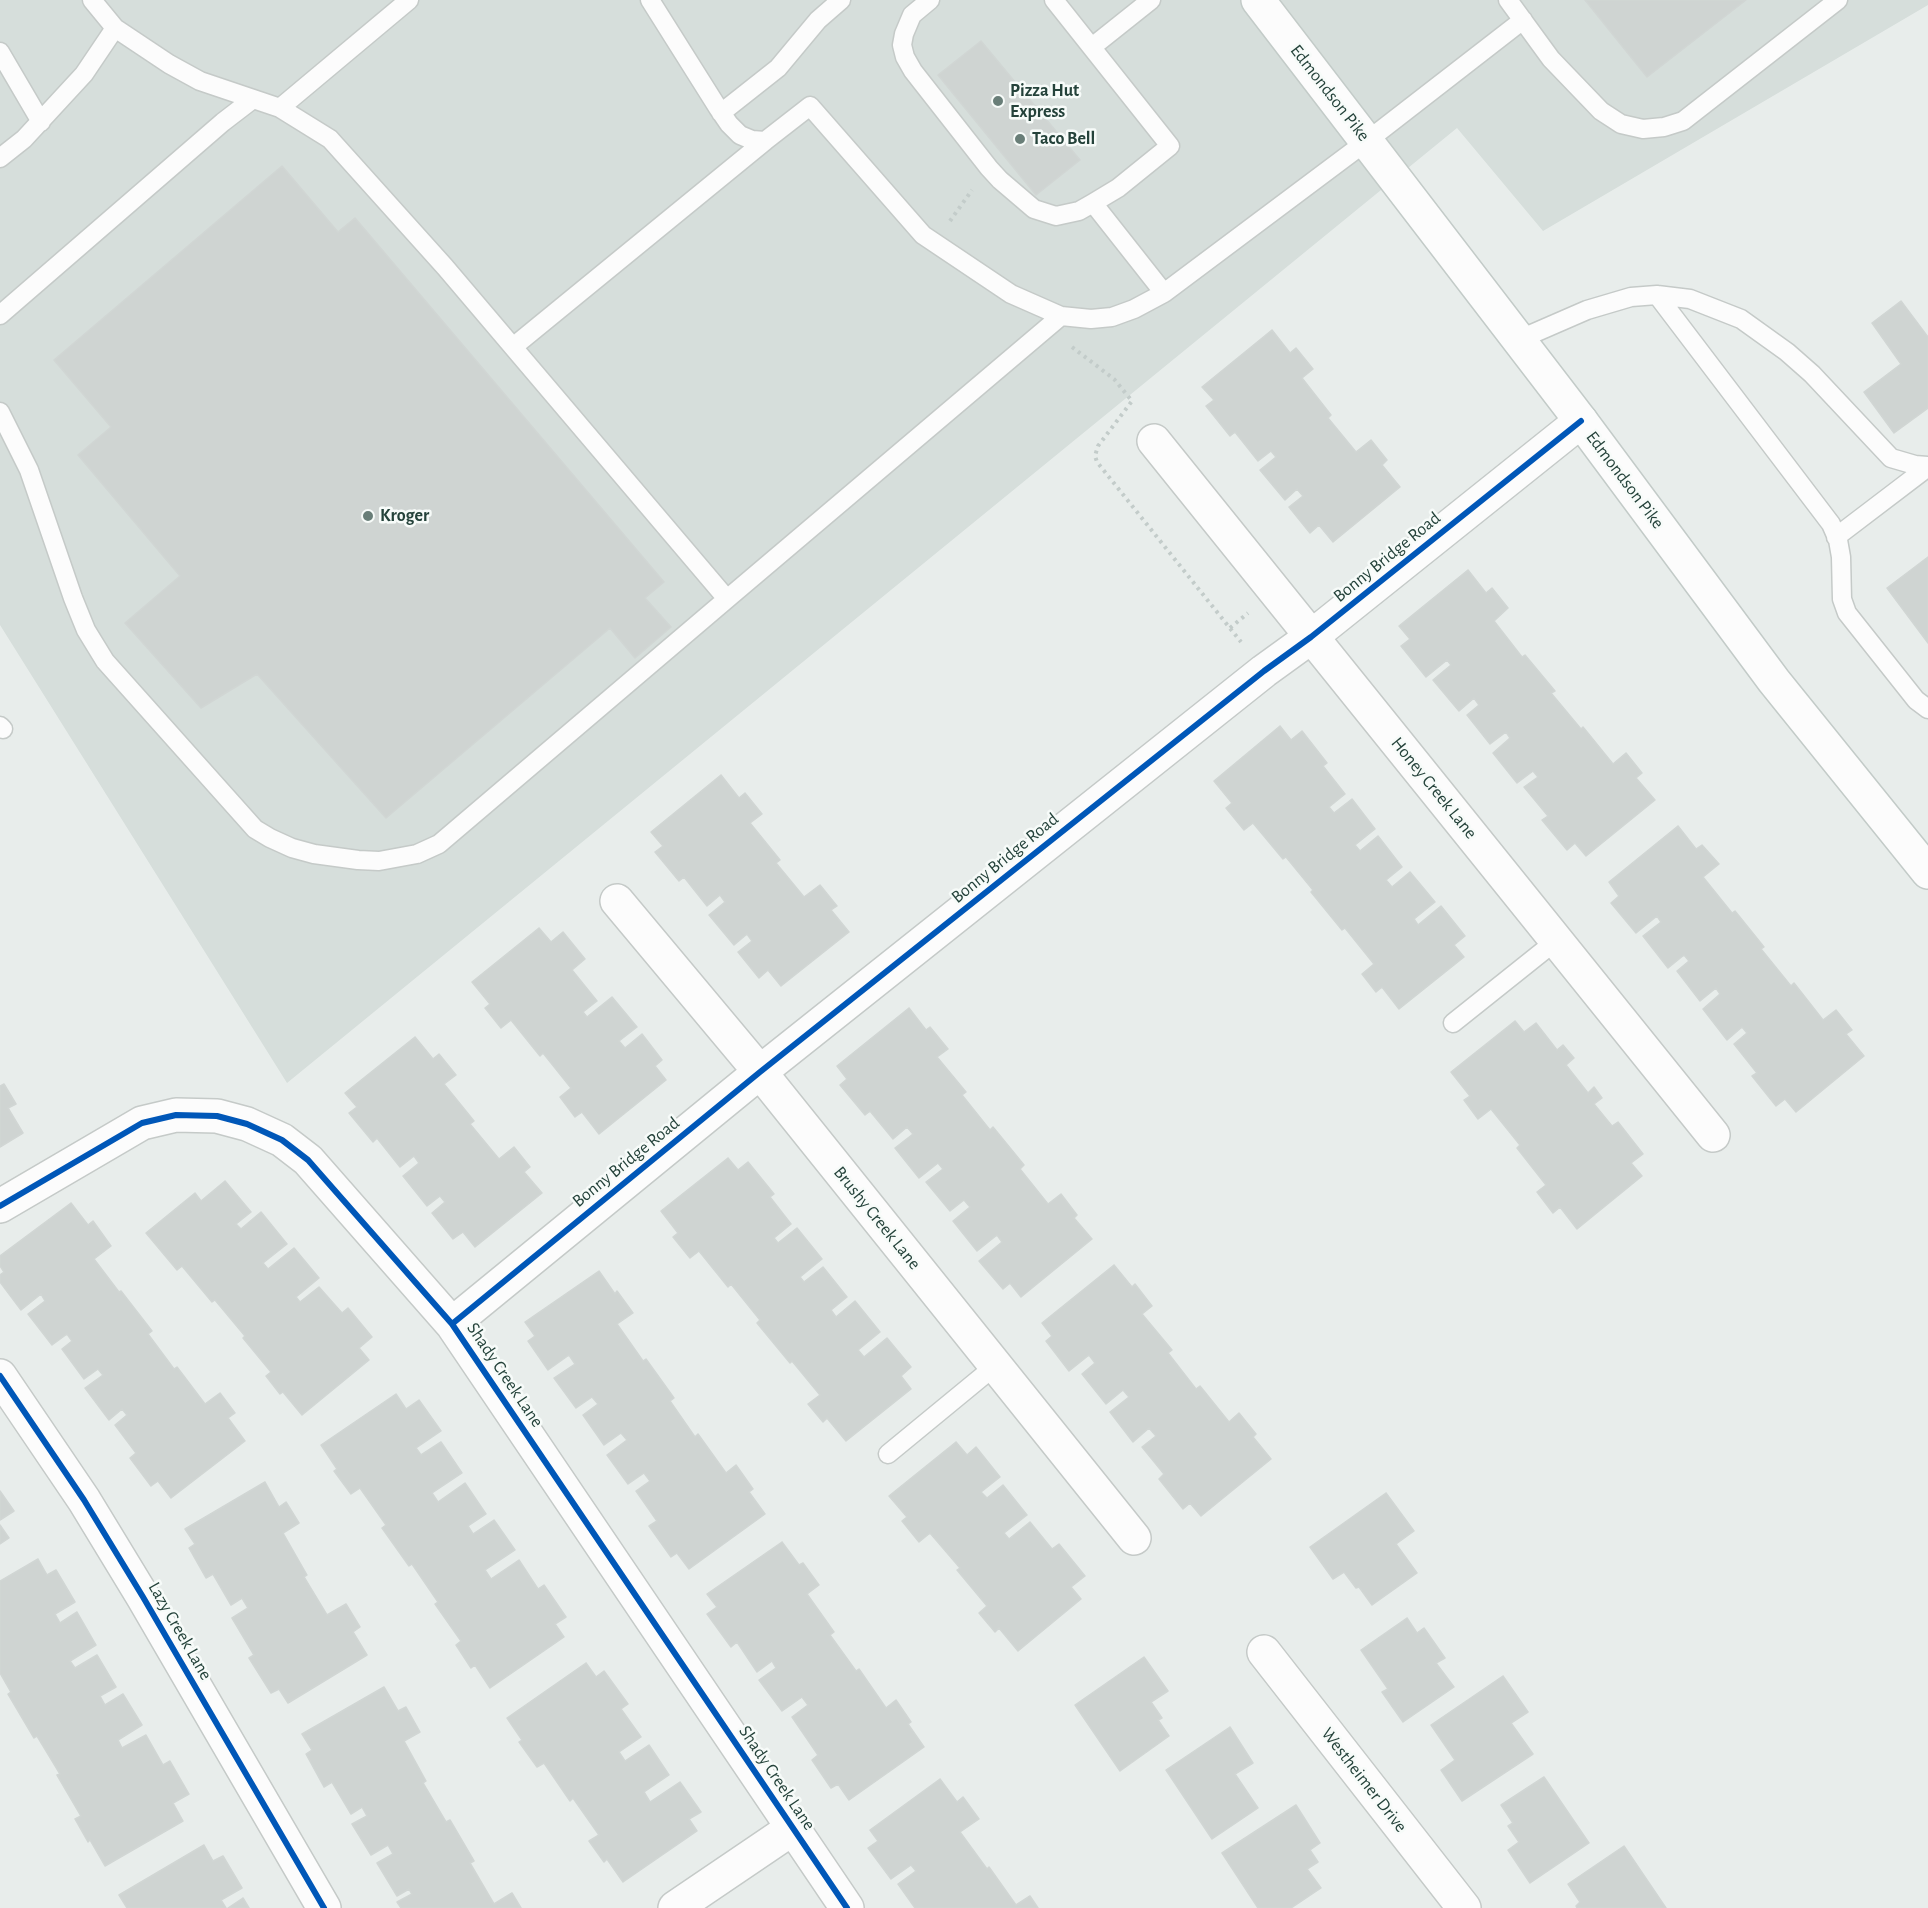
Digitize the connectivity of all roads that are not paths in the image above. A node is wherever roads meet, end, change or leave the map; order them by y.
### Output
1 (92, 0) edge
2 (409, 0) edge
3 (650, 0) edge
4 (841, 0) edge
5 (930, 0) edge
6 (1054, 0) edge
7 (1151, 0) edge
8 (1258, 0) edge
9 (1508, 0) edge
10 (1838, 0) edge
11 (1523, 20) junction
12 (115, 28) junction
13 (1092, 47) junction
14 (0, 51) edge
15 (253, 99) junction
16 (280, 108) junction
17 (721, 112) junction
18 (41, 122) junction
19 (24, 139) junction
20 (0, 141) edge
21 (765, 141) junction
22 (1367, 141) junction
23 (0, 158) edge
24 (1093, 203) junction
25 (1164, 293) junction
26 (1657, 295) junction
27 (0, 315) edge
28 (1061, 316) junction
29 (1518, 340) junction
30 (513, 347) junction
31 (0, 412) edge
32 (1581, 421) junction
33 (1154, 441) dead end
34 (1928, 466) edge
35 (1836, 537) junction
36 (727, 599) junction
37 (1311, 637) junction
38 (1928, 709) edge
39 (1928, 872) edge
40 (617, 901) dead end
41 (1557, 940) junction
42 (1453, 1023) dead end
43 (760, 1072) junction
44 (1713, 1135) dead end
45 (0, 1206) edge
46 (452, 1324) junction
47 (995, 1366) junction
48 (0, 1376) edge
49 (888, 1454) dead end
50 (1134, 1538) dead end
51 (1264, 1652) dead end
52 (793, 1828) junction
53 (324, 1908) edge
54 (675, 1908) edge
55 (847, 1908) edge
56 (1464, 1908) edge

1 - 12 lane
2 - 16 lane
3 - 17 lane
4 - 17 lane
5 - 24 lane
6 - 13 lane
7 - 13 lane
8 - 22 street, Edmondson Pike
9 - 11 lane
10 - 11 lane
11 - 22 lane
12 - 15 lane
12 - 18 lane
13 - 24 lane
14 - 18 lane
15 - 16 lane
15 - 27 lane
16 - 30 lane
17 - 21 lane
18 - 19 lane
19 - 20 lane
19 - 23 lane
21 - 28 lane
21 - 30 lane
22 - 25 lane
22 - 29 street, Edmondson Pike
24 - 25 lane
25 - 28 lane
26 - 29 lane
26 - 34 lane
26 - 35 lane
28 - 36 lane
29 - 32 street, Edmondson Pike
30 - 36 lane
31 - 36 lane
32 - 37 street, Bonny Bridge Road
32 - 39 street, Edmondson Pike
33 - 37 street, Honey Creek Lane
34 - 35 lane
35 - 38 lane
37 - 41 street, Honey Creek Lane
37 - 43 street, Bonny Bridge Road
40 - 43 street, Brushy Creek Lane
41 - 42 lane
41 - 44 street, Honey Creek Lane
43 - 46 street, Bonny Bridge Road
43 - 47 street, Brushy Creek Lane
45 - 46 street, Shady Creek Lane
46 - 52 street, Shady Creek Lane
47 - 49 lane
47 - 50 street, Brushy Creek Lane
48 - 53 street, Lazy Creek Lane
51 - 56 street, Westheimer Drive
52 - 54 street
52 - 55 street, Shady Creek Lane

